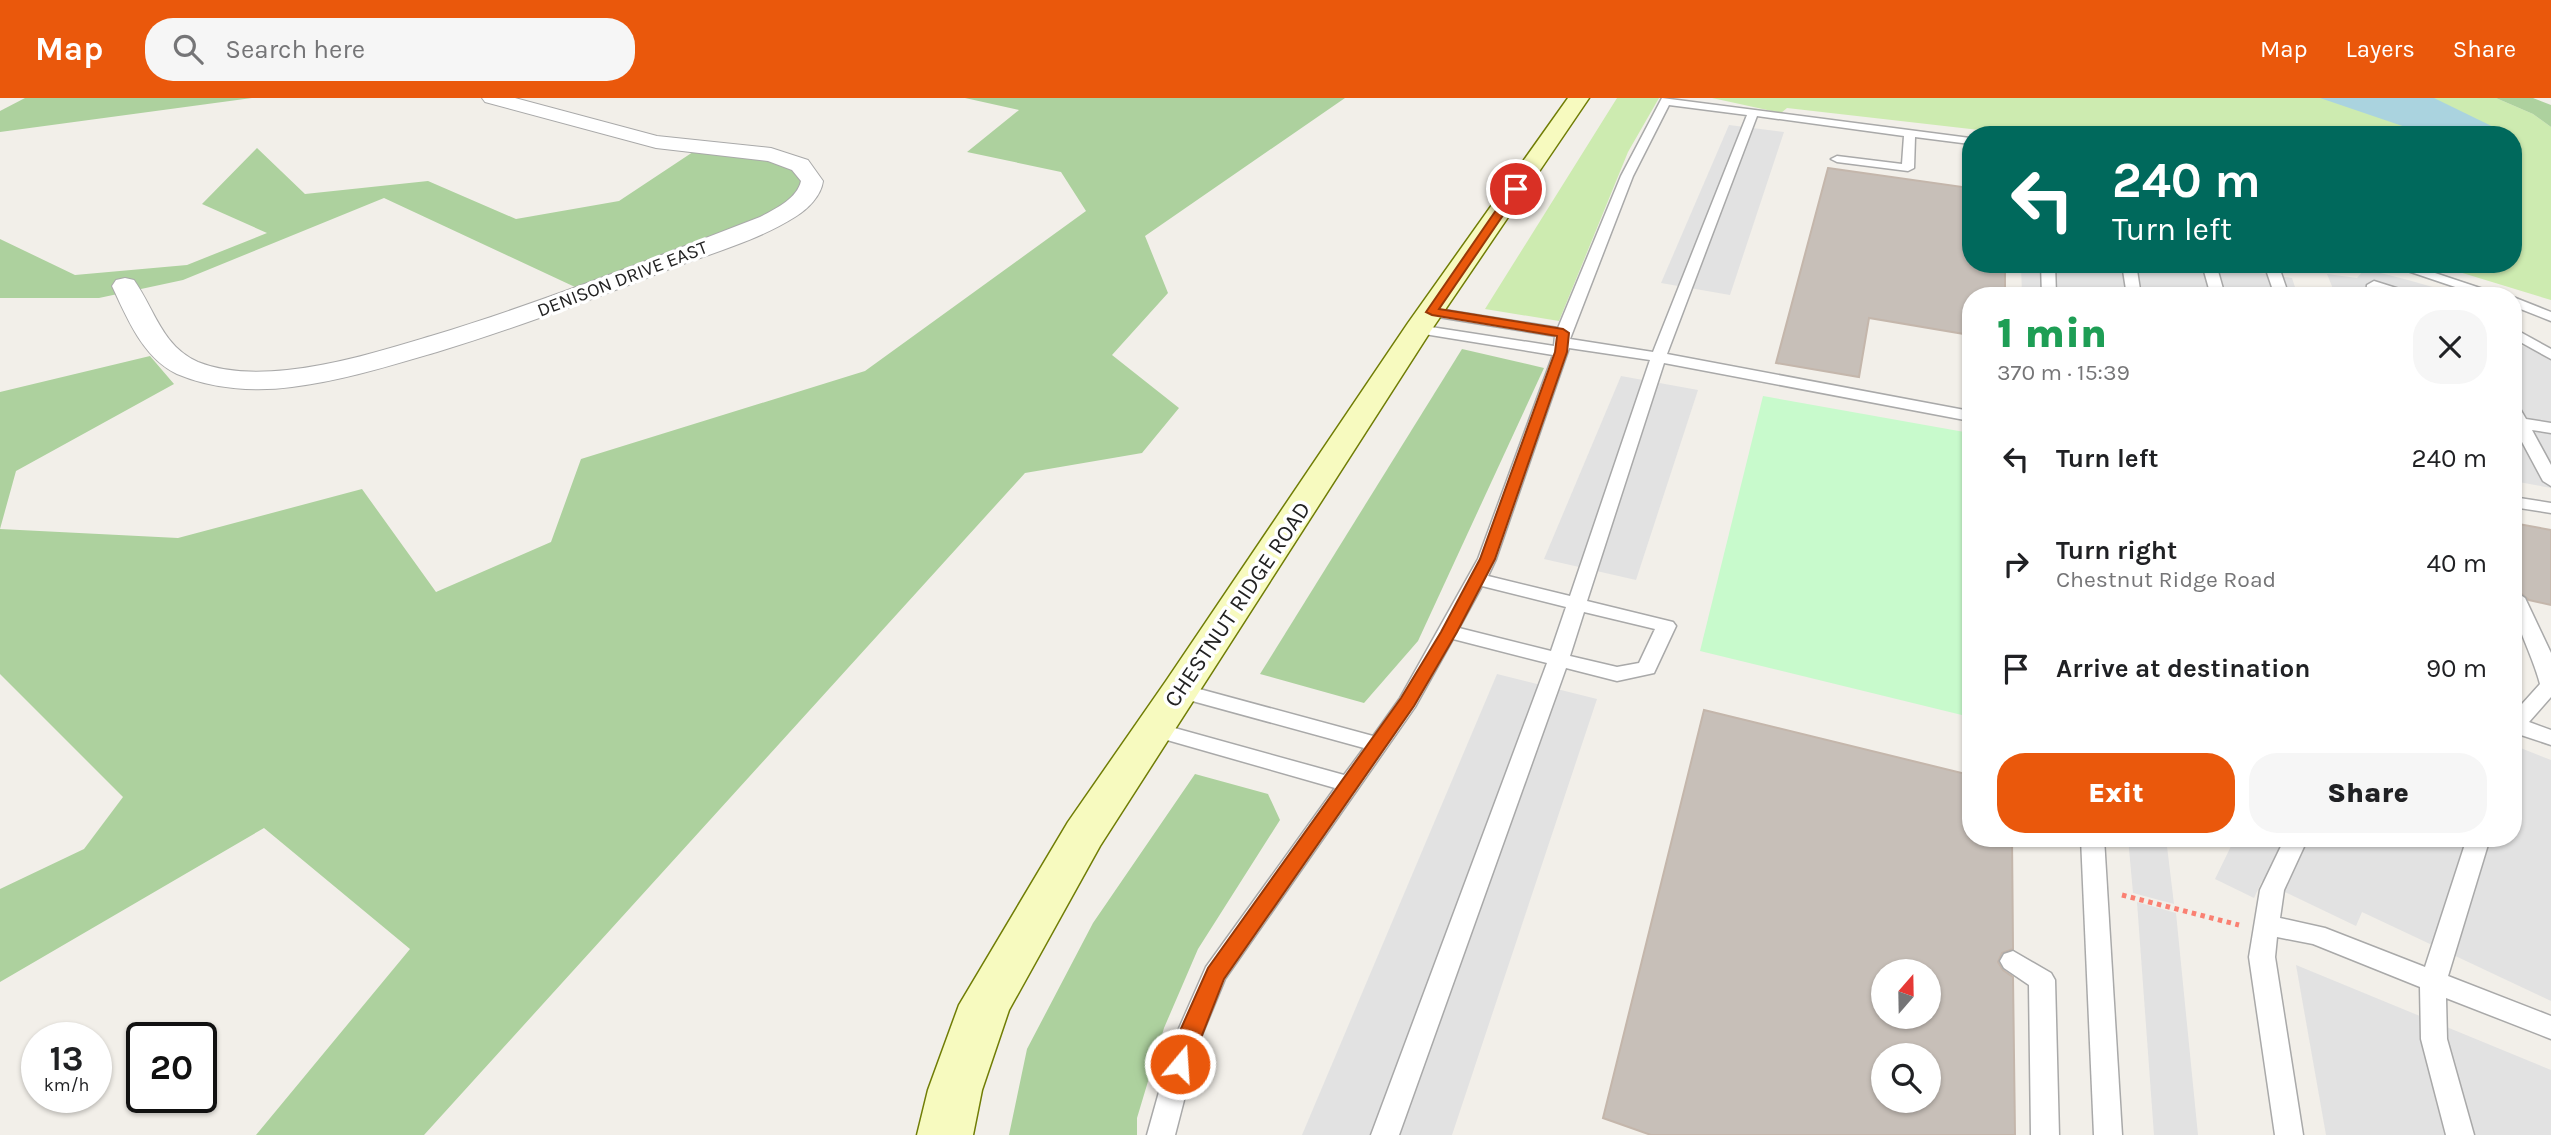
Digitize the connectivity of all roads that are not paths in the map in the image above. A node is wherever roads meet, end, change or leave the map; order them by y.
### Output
1 (492, 98) edge
2 (1579, 98) edge
3 (1666, 99) edge
4 (1753, 113) junction
5 (1910, 133) junction
6 (1962, 140) edge
7 (1837, 159) dead end
8 (2422, 273) edge
9 (125, 286) dead end
10 (2468, 287) edge
11 (2522, 305) edge
12 (2551, 317) edge
13 (1425, 321) junction
14 (2551, 325) edge
15 (2522, 330) edge
16 (2522, 337) edge
17 (1561, 342) junction
18 (2551, 355) edge
19 (1658, 357) junction
20 (1962, 414) edge
21 (2522, 418) edge
22 (2522, 426) edge
23 (2551, 428) edge
24 (2551, 481) edge
25 (2522, 503) edge
26 (2551, 508) edge
27 (1477, 579) junction
28 (1577, 604) junction
29 (2522, 611) edge
30 (1449, 632) junction
31 (1559, 658) junction
32 (2550, 685) edge
33 (1181, 691) junction
34 (2522, 717) edge
35 (1153, 729) junction
36 (2522, 729) edge
37 (2551, 738) edge
38 (1375, 744) junction
39 (1348, 784) junction
40 (2092, 847) edge
41 (2293, 847) edge
42 (2476, 847) edge
43 (2265, 925) junction
44 (2013, 961) dead end
45 (2433, 982) junction
46 (2551, 1028) edge
47 (945, 1135) edge
48 (1161, 1135) edge
49 (1385, 1135) edge
50 (2045, 1135) edge
51 (2108, 1135) edge
52 (2289, 1135) edge
53 (2460, 1135) edge

1 - 9 street, DENISON DRIVE EAST
2 - 13 street, CHESTNUT RIDGE ROAD
3 - 4 lane
3 - 17 lane
4 - 5 lane
4 - 19 lane
5 - 6 lane
5 - 7 lane
8 - 10 lane
11 - 12 lane
13 - 17 lane
13 - 17 lane
13 - 33 street, CHESTNUT RIDGE ROAD
14 - 15 lane
16 - 18 lane
17 - 19 lane
17 - 27 lane
19 - 20 lane
19 - 28 lane
21 - 23 lane
22 - 24 lane
25 - 26 lane
27 - 28 lane
27 - 30 lane
28 - 31 lane
28 - 31 lane
29 - 32 lane
30 - 31 lane
30 - 38 lane
31 - 49 lane
32 - 34 lane
33 - 35 street, CHESTNUT RIDGE ROAD
33 - 38 lane
35 - 39 lane
35 - 47 street, CHESTNUT RIDGE ROAD
36 - 37 lane
38 - 39 lane
39 - 48 lane
40 - 51 lane
41 - 43 lane
42 - 45 lane
43 - 45 lane
43 - 52 lane
44 - 50 lane
45 - 46 lane
45 - 53 lane

